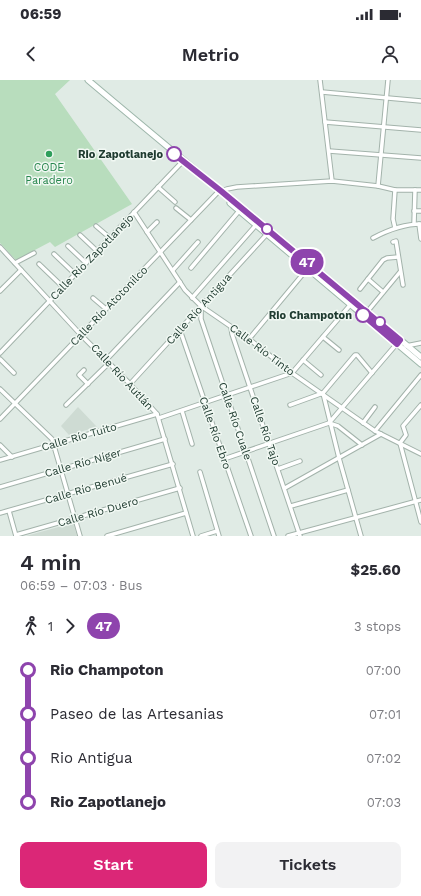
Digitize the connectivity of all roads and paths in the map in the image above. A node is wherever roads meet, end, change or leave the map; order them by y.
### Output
1 (88, 80) edge
2 (320, 80) edge
3 (388, 80) edge
4 (322, 92) junction
5 (386, 99) junction
6 (421, 101) edge
7 (325, 122) junction
8 (384, 127) junction
9 (421, 130) edge
10 (329, 151) junction
11 (381, 155) junction
12 (421, 158) edge
13 (183, 161) junction
14 (332, 181) junction
15 (378, 186) junction
16 (158, 187) junction
17 (395, 190) junction
18 (415, 190) junction
19 (421, 190) edge
20 (220, 191) junction
21 (174, 202) dead end
22 (176, 208) dead end
23 (421, 210) edge
24 (240, 211) junction
25 (414, 211) junction
26 (134, 212) junction
27 (191, 220) junction
28 (157, 222) dead end
29 (418, 224) edge
30 (256, 225) junction
31 (96, 226) dead end
32 (395, 228) junction
33 (147, 232) junction
34 (267, 234) junction
35 (80, 236) dead end
36 (110, 238) junction
37 (373, 238) dead end
38 (421, 239) edge
39 (198, 242) dead end
40 (393, 242) dead end
41 (68, 246) dead end
42 (0, 248) edge
43 (97, 251) junction
44 (160, 252) junction
45 (34, 253) dead end
46 (54, 254) dead end
47 (398, 257) junction
48 (15, 263) junction
49 (86, 263) junction
50 (40, 264) dead end
51 (309, 267) junction
52 (191, 268) dead end
53 (21, 270) junction
54 (173, 270) junction
55 (400, 272) junction
56 (75, 274) junction
57 (368, 279) junction
58 (180, 282) junction
59 (402, 285) dead end
60 (63, 287) junction
61 (360, 289) dead end
62 (0, 291) edge
63 (383, 292) junction
64 (93, 298) dead end
65 (192, 298) junction
66 (50, 300) junction
67 (350, 304) junction
68 (201, 306) junction
69 (106, 309) junction
70 (367, 312) junction
71 (231, 327) junction
72 (180, 330) junction
73 (81, 335) junction
74 (323, 336) junction
75 (249, 339) junction
76 (399, 343) junction
77 (421, 343) edge
78 (407, 346) junction
79 (339, 350) dead end
80 (0, 353) edge
81 (421, 357) edge
82 (0, 359) edge
83 (303, 360) junction
84 (107, 361) junction
85 (421, 364) edge
86 (84, 370) dead end
87 (372, 372) junction
88 (14, 373) dead end
89 (292, 373) junction
90 (321, 375) dead end
91 (421, 375) edge
92 (88, 384) junction
93 (130, 384) junction
94 (250, 387) junction
95 (0, 389) edge
96 (323, 393) junction
97 (226, 395) junction
98 (15, 403) junction
99 (205, 403) junction
100 (66, 405) dead end
101 (290, 405) dead end
102 (421, 405) edge
103 (375, 407) dead end
104 (342, 408) junction
105 (182, 410) junction
106 (158, 416) junction
107 (0, 419) edge
108 (363, 422) junction
109 (329, 423) junction
110 (375, 431) junction
111 (381, 434) junction
112 (165, 439) junction
113 (400, 443) junction
114 (54, 444) junction
115 (192, 444) dead end
116 (269, 444) junction
117 (0, 445) edge
118 (362, 445) junction
119 (245, 452) junction
120 (421, 454) edge
121 (12, 457) junction
122 (338, 458) junction
123 (224, 459) junction
124 (0, 460) edge
125 (300, 461) dead end
126 (173, 464) junction
127 (61, 469) junction
128 (278, 469) junction
129 (200, 472) dead end
130 (0, 487) edge
131 (180, 488) junction
132 (285, 488) junction
133 (348, 490) junction
134 (68, 494) junction
135 (421, 500) edge
136 (415, 502) junction
137 (291, 506) junction
138 (9, 511) junction
139 (0, 513) edge
140 (186, 513) junction
141 (75, 518) junction
142 (356, 518) junction
143 (421, 522) edge
144 (217, 531) junction
145 (16, 535) edge
146 (300, 535) edge
147 (80, 536) edge
148 (107, 536) edge
149 (193, 536) edge
150 (201, 536) edge
151 (219, 536) edge
152 (251, 536) edge
153 (274, 536) edge
154 (288, 536) edge
155 (361, 536) edge

1 - 13 main road
2 - 4 street
3 - 5 street
4 - 5 street
4 - 7 street
5 - 6 street
5 - 8 street
7 - 8 street
7 - 10 street
8 - 9 street
8 - 11 street
10 - 11 street
10 - 14 street
11 - 12 street
11 - 15 street
13 - 16 street, Calle Río Zapotlanejo
13 - 20 main road
14 - 15 street
14 - 20 street
15 - 17 street
16 - 21 street
16 - 26 street, Calle Río Zapotlanejo
17 - 18 street
17 - 32 street
18 - 19 street
18 - 25 street
20 - 24 main road
20 - 27 street, Calle Río Atotonilco
20 - 51 main road
22 - 27 street
23 - 25 street
24 - 30 main road
24 - 52 street
25 - 29 street
26 - 33 street, Calle Río Tinto
26 - 36 street, Calle Río Zapotlanejo
27 - 44 street, Calle Río Atotonilco
28 - 33 street
29 - 32 street
29 - 38 street
30 - 34 main road
30 - 65 street
31 - 36 street
32 - 37 street
33 - 44 street, Calle Río Tinto
34 - 51 main road
34 - 68 street, Calle Río Antigua
35 - 43 street
36 - 43 street, Calle Río Zapotlanejo
39 - 54 street
40 - 47 street
41 - 49 street
42 - 48 street, Calle Río Autlán
43 - 49 street, Calle Río Zapotlanejo
44 - 54 street, Calle Río Tinto
44 - 69 street, Calle Río Atotonilco
45 - 48 street
46 - 56 street
47 - 55 street
47 - 57 street
48 - 53 street, Calle Río Autlán
49 - 56 street, Calle Río Zapotlanejo
50 - 60 street
51 - 67 main road
51 - 70 main road
51 - 75 street
53 - 62 street
53 - 66 street, Calle Río Autlán
54 - 58 street, Calle Río Tinto
55 - 59 street
55 - 63 street
56 - 60 street, Calle Río Zapotlanejo
57 - 61 street
57 - 63 street
58 - 65 street, Calle Río Tinto
58 - 84 street
60 - 66 street, Calle Río Zapotlanejo
63 - 70 street
64 - 69 street
65 - 68 street, Calle Río Tinto
66 - 73 street, Calle Río Autlán
66 - 80 street, Calle Río Zapotlanejo
67 - 74 street
67 - 76 main road
68 - 71 street, Calle Río Tinto
68 - 72 street, Calle Río Antigua
68 - 97 street, Calle Río Cuale
69 - 73 street, Calle Río Atotonilco
70 - 76 main road
71 - 75 street, Calle Río Tinto
71 - 94 street, Calle Río Tajo
72 - 93 street, Calle Río Antigua
72 - 99 street, Calle Río Ebro
73 - 84 street, Calle Río Autlán
73 - 98 street, Calle Río Atotonilco
74 - 79 street
74 - 83 street
75 - 89 street, Calle Río Tinto
76 - 78 main road
76 - 85 main road
76 - 87 street
77 - 78 street
78 - 81 main road
82 - 88 street
83 - 89 street
83 - 90 street
84 - 92 street
84 - 93 street, Calle Río Autlán
86 - 92 street
87 - 96 street
87 - 104 street
89 - 94 street, Calle Río Tuito
89 - 96 street, Calle Río Tinto
91 - 110 street
92 - 100 street
93 - 106 street, Calle Río Autlán
94 - 97 street, Calle Río Tuito
94 - 116 street, Calle Río Tajo
95 - 98 street
96 - 101 street
96 - 104 street, Calle Río Tinto
96 - 109 street
97 - 99 street, Calle Río Tuito
97 - 119 street, Calle Río Cuale
98 - 107 street, Calle Río Atotonilco
98 - 114 street
99 - 105 street, Calle Río Tuito
99 - 123 street, Calle Río Ebro
102 - 113 street
103 - 108 street
104 - 108 street, Calle Río Tinto
104 - 109 street
105 - 106 street, Calle Río Tuito
105 - 115 street
106 - 112 street, Calle Río Autlán
106 - 114 street, Calle Río Tuito
108 - 110 street, Calle Río Tinto
109 - 116 street
109 - 118 street
109 - 122 street
110 - 111 street, Calle Río Tinto
111 - 113 street, Calle Río Tinto
111 - 118 street
112 - 126 street, Calle Río Autlán
112 - 127 street, Calle Río Níger
113 - 120 street, Calle Río Tinto
113 - 136 street
114 - 121 street, Calle Río Tuito
114 - 127 street
116 - 119 street
116 - 128 street, Calle Río Tajo
117 - 121 street
118 - 122 street
119 - 123 street
119 - 153 street, Calle Río Cuale
121 - 124 street, Calle Río Tuito
122 - 132 street
122 - 133 street
123 - 152 street, Calle Río Ebro
125 - 128 street
126 - 131 street, Calle Río Autlán
126 - 134 street, Calle Río Benué
127 - 130 street, Calle Río Níger
127 - 134 street
128 - 132 street, Calle Río Tajo
129 - 144 street
131 - 140 street, Calle Río Autlán
131 - 141 street, Calle Río Duero
132 - 137 street, Calle Río Tajo
133 - 137 street
133 - 142 street
134 - 138 street, Calle Río Benué
134 - 141 street
135 - 136 street
136 - 142 street
136 - 143 street
137 - 146 street, Calle Río Tajo
138 - 139 street, Calle Río Benué
138 - 145 street
140 - 148 street
140 - 149 street, Calle Río Autlán
141 - 145 street, Calle Río Duero
141 - 147 street
142 - 146 street
142 - 155 street
144 - 150 street
144 - 151 street
146 - 154 street

